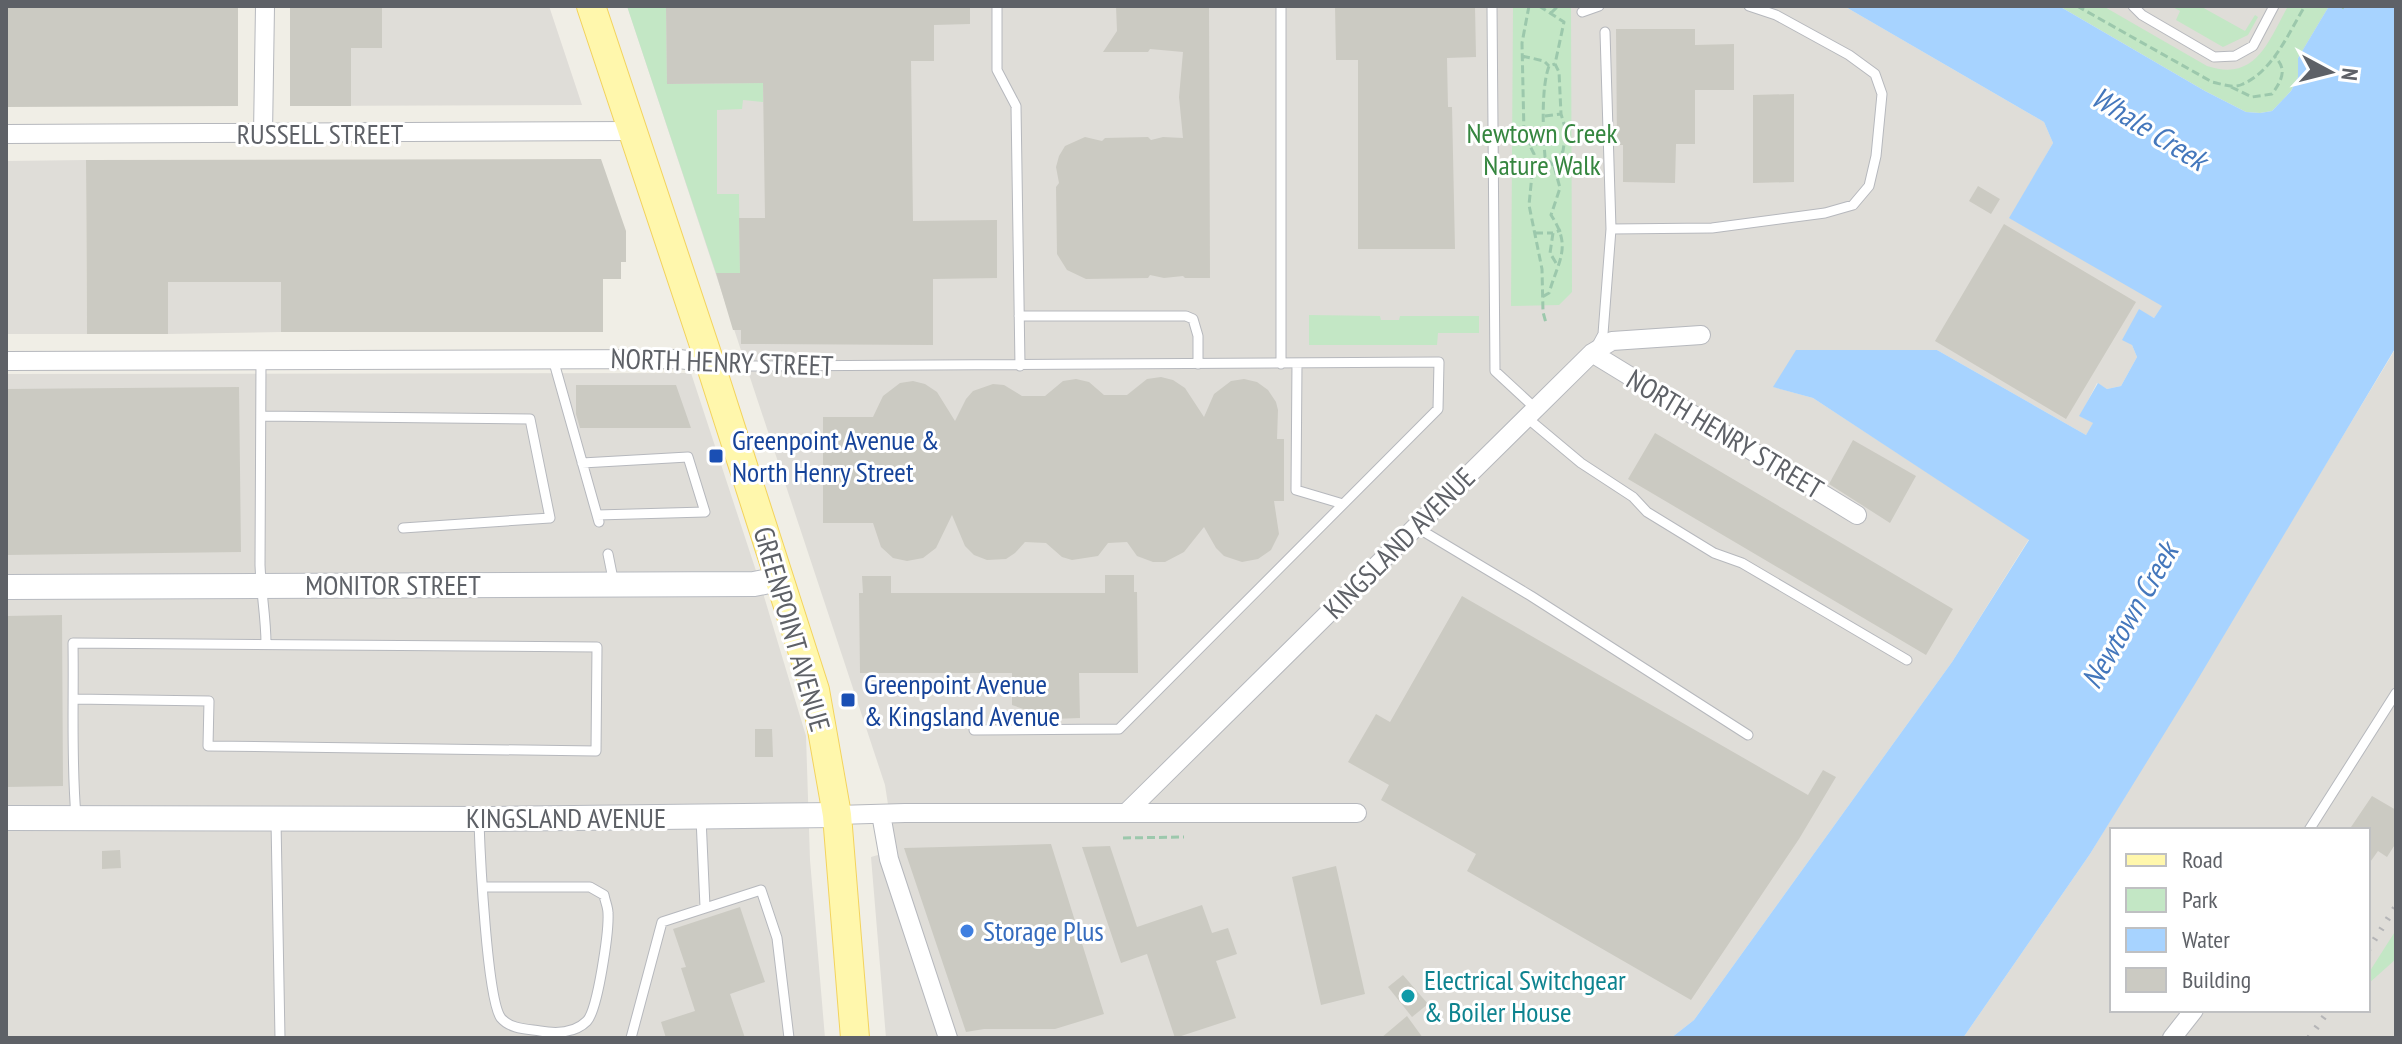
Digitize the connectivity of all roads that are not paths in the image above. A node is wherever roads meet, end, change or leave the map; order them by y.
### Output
1 (265, 6) edge
2 (591, 6) edge
3 (997, 6) edge
4 (1281, 6) edge
5 (1492, 6) edge
6 (1599, 6) edge
7 (1749, 6) edge
8 (2133, 6) edge
9 (2274, 6) edge
10 (1582, 12) dead end
11 (1605, 32) dead end
12 (633, 131) junction
13 (6, 134) edge
14 (263, 134) junction
15 (1611, 229) junction
16 (1019, 316) junction
17 (1701, 335) dead end
18 (1592, 353) junction
19 (553, 359) junction
20 (6, 361) edge
21 (261, 361) junction
22 (710, 363) junction
23 (1297, 363) junction
24 (1198, 364) junction
25 (1281, 364) junction
26 (1020, 366) junction
27 (1530, 412) junction
28 (261, 416) junction
29 (582, 463) junction
30 (1343, 504) junction
31 (1857, 515) dead end
32 (1415, 526) junction
33 (403, 528) dead end
34 (608, 554) dead end
35 (779, 579) junction
36 (614, 584) junction
37 (261, 586) junction
38 (6, 587) edge
39 (266, 644) junction
40 (1907, 660) dead end
41 (2396, 693) edge
42 (74, 699) junction
43 (974, 730) dead end
44 (1748, 735) dead end
45 (1126, 813) junction
46 (1357, 813) dead end
47 (881, 814) junction
48 (837, 815) junction
49 (276, 817) junction
50 (701, 817) junction
51 (6, 818) edge
52 (76, 818) junction
53 (478, 819) junction
54 (2310, 828) edge
55 (483, 887) junction
56 (705, 907) junction
57 (2192, 1012) edge
58 (280, 1038) edge
59 (631, 1038) edge
60 (789, 1038) edge
61 (855, 1038) edge
62 (948, 1038) edge
63 (2172, 1038) edge

1 - 14 street
2 - 12 main road, GREENPOINT AVENUE
3 - 16 lane
4 - 25 lane
5 - 27 lane
6 - 10 lane
7 - 15 lane
8 - 9 lane
11 - 15 lane
12 - 14 street, RUSSELL STREET
12 - 22 main road, GREENPOINT AVENUE
13 - 14 street, RUSSELL STREET
15 - 18 lane
16 - 24 lane
16 - 26 lane
17 - 18 street, KINGSLAND AVENUE
18 - 27 street, KINGSLAND AVENUE
18 - 31 street, NORTH HENRY STREET
19 - 21 street, NORTH HENRY STREET
19 - 22 street, NORTH HENRY STREET
19 - 29 lane
20 - 21 street, NORTH HENRY STREET
21 - 28 lane
22 - 26 lane, NORTH HENRY STREET
22 - 35 main road, GREENPOINT AVENUE
23 - 25 lane, NORTH HENRY STREET
23 - 30 lane
23 - 30 lane, NORTH HENRY STREET
24 - 25 lane, NORTH HENRY STREET
24 - 26 lane, NORTH HENRY STREET
27 - 32 street, KINGSLAND AVENUE
27 - 40 lane
28 - 33 lane
28 - 37 lane
29 - 29 lane
30 - 43 lane
32 - 44 lane
32 - 45 street, KINGSLAND AVENUE
34 - 36 lane
35 - 36 main road, MONITOR STREET
35 - 48 main road, GREENPOINT AVENUE
36 - 37 main road, MONITOR STREET
37 - 38 main road, MONITOR STREET
37 - 39 lane
39 - 42 lane
39 - 42 lane
41 - 54 lane
42 - 52 lane
45 - 46 street, KINGSLAND AVENUE
45 - 47 street, KINGSLAND AVENUE
47 - 48 street, KINGSLAND AVENUE
47 - 62 street
48 - 50 main road, KINGSLAND AVENUE
48 - 61 main road, GREENPOINT AVENUE
49 - 52 main road, KINGSLAND AVENUE
49 - 53 main road, KINGSLAND AVENUE
49 - 58 lane
50 - 53 main road, KINGSLAND AVENUE
50 - 56 lane
51 - 52 main road, KINGSLAND AVENUE
53 - 55 lane
55 - 55 lane
56 - 59 lane
56 - 60 lane
57 - 63 street

